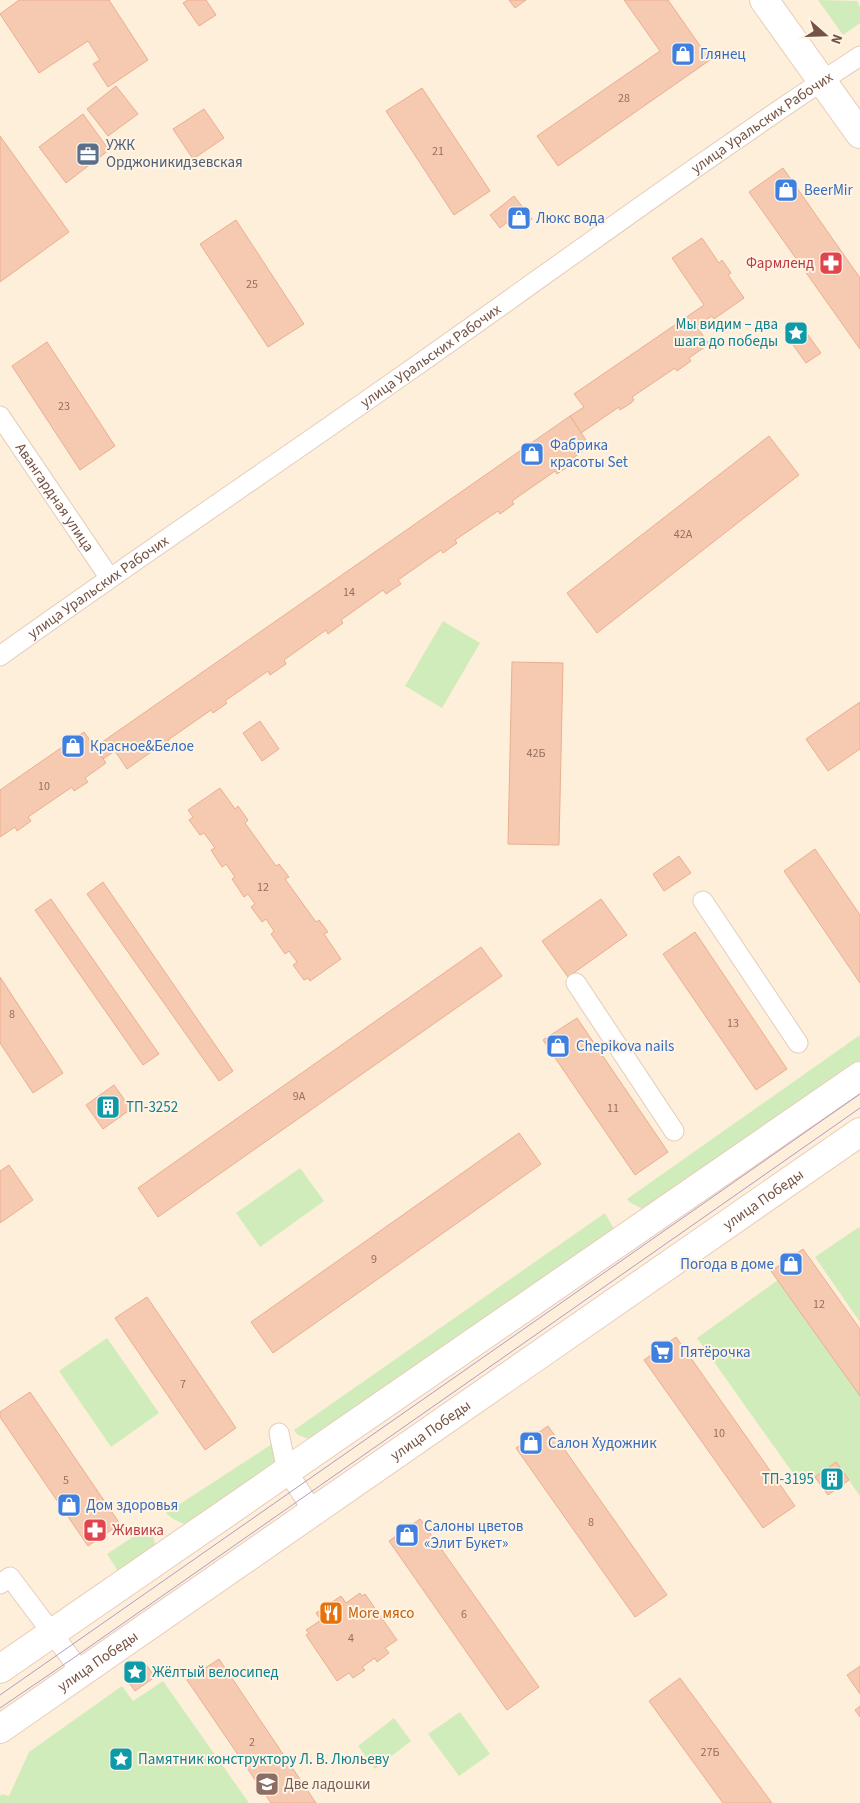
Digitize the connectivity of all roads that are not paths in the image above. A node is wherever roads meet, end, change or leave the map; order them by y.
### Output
1 (764, 0) edge
2 (860, 56) edge
3 (821, 81) junction
4 (860, 134) edge
5 (0, 416) edge
6 (109, 578) junction
7 (0, 656) edge
8 (704, 900) dead end
9 (576, 983) dead end
10 (798, 1043) dead end
11 (860, 1076) edge
12 (674, 1131) dead end
13 (860, 1132) edge
14 (279, 1433) dead end
15 (287, 1471) junction
16 (313, 1511) junction
17 (0, 1584) edge
18 (53, 1633) junction
19 (0, 1669) edge
20 (82, 1673) junction
21 (0, 1730) edge

1 - 3 main road
2 - 3 street, улица Уральских Рабочих
3 - 4 main road
3 - 6 street, улица Уральских Рабочих
5 - 6 street, Авангардная улица
6 - 7 street, улица Уральских Рабочих
8 - 10 street
9 - 12 street
11 - 15 main road
13 - 16 main road, улица Победы
14 - 15 street
15 - 16 street
15 - 18 main road
16 - 20 main road, улица Победы
17 - 18 street
18 - 19 main road
18 - 20 street
20 - 21 main road, улица Победы

